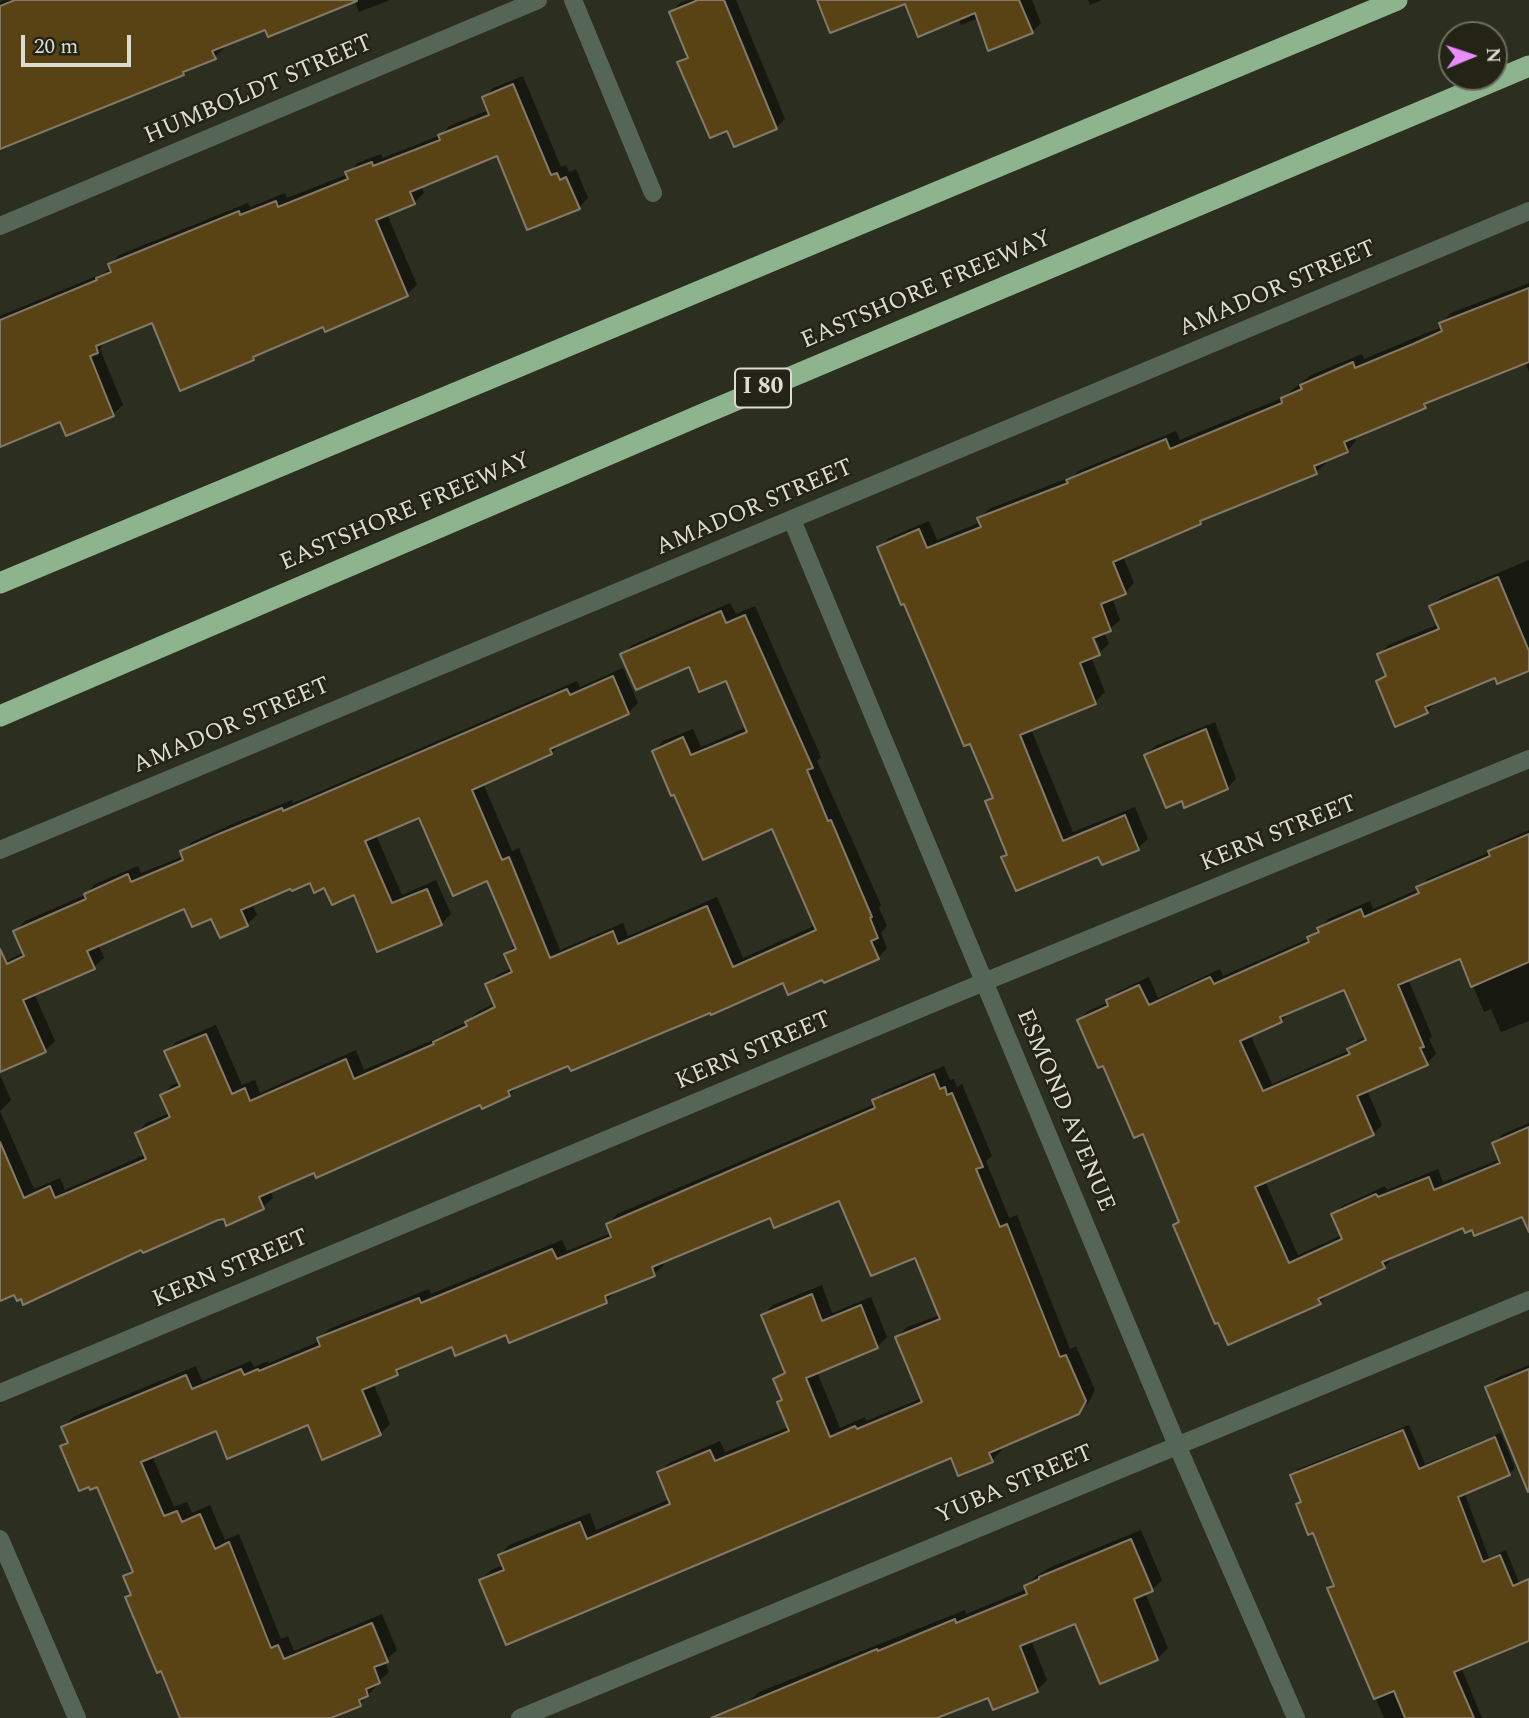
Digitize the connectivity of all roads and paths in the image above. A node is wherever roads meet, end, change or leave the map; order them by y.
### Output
1 (538, 0) edge
2 (573, 0) edge
3 (1397, 0) edge
4 (1529, 66) edge
5 (653, 193) dead end
6 (1529, 211) edge
7 (0, 226) edge
8 (792, 520) junction
9 (0, 583) edge
10 (0, 716) edge
11 (1529, 759) edge
12 (0, 850) edge
13 (984, 982) junction
14 (1529, 1300) edge
15 (0, 1393) edge
16 (1177, 1445) junction
17 (0, 1539) edge
18 (77, 1718) edge
19 (520, 1718) edge
20 (1296, 1718) edge

1 - 7 street, HUMBOLDT STREET
2 - 5 street
3 - 9 highway
4 - 10 highway, EASTSHORE FREEWAY / I 80
6 - 8 street, AMADOR STREET
8 - 12 street, AMADOR STREET
8 - 13 street, ESMOND AVENUE
11 - 13 street, KERN STREET
13 - 15 street, KERN STREET
13 - 16 street, ESMOND AVENUE
14 - 16 street, YUBA STREET
16 - 19 street, YUBA STREET
16 - 20 street, ESMOND AVENUE
17 - 18 street

